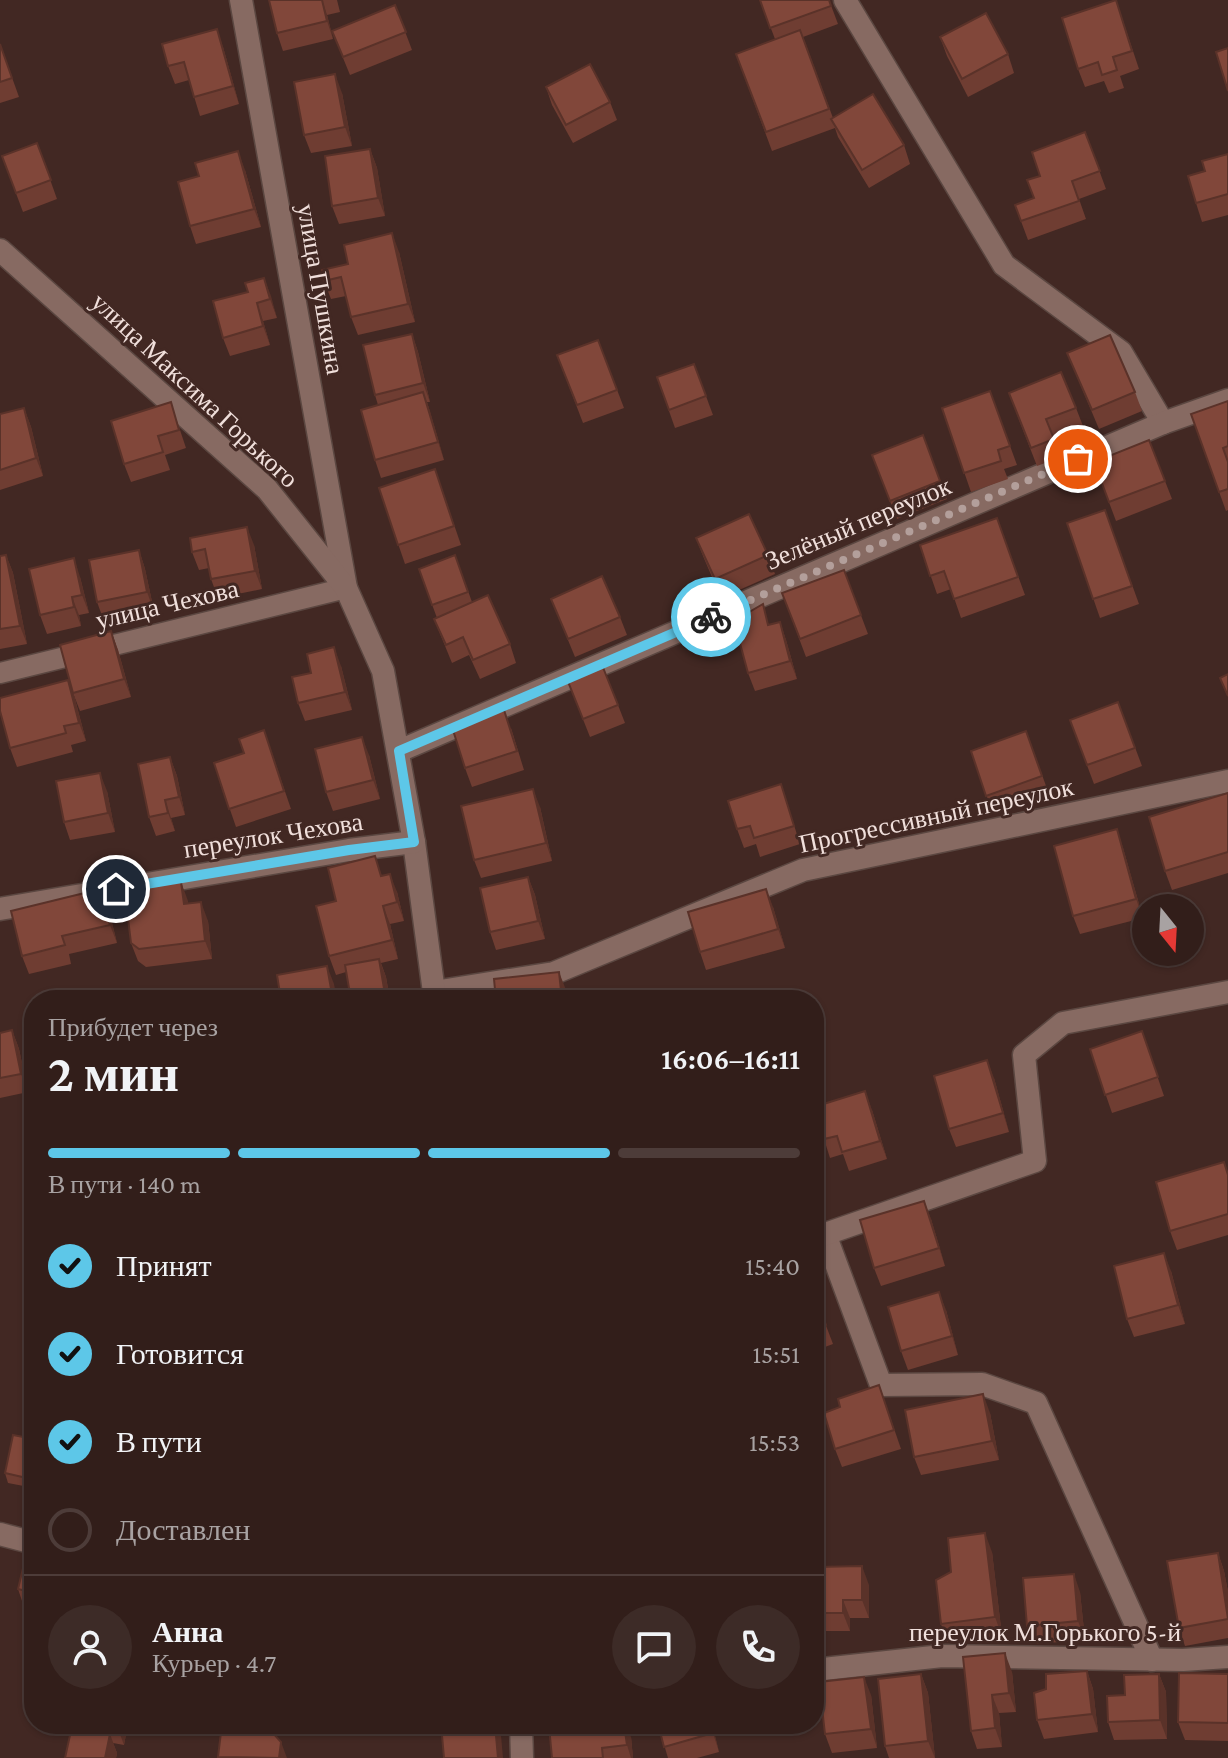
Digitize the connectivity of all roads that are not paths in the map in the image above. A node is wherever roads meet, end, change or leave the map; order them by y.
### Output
1 (241, 0) edge
2 (845, 0) edge
3 (0, 250) edge
4 (1228, 400) edge
5 (1163, 423) junction
6 (346, 588) junction
7 (0, 673) edge
8 (399, 751) junction
9 (1228, 781) edge
10 (414, 842) junction
11 (0, 909) edge
12 (434, 990) edge
13 (466, 990) edge
14 (1228, 992) edge
15 (824, 1235) edge
16 (824, 1246) edge
17 (0, 1534) edge
18 (24, 1540) edge
19 (1228, 1657) edge
20 (1152, 1660) junction
21 (824, 1669) edge
22 (521, 1734) edge
23 (522, 1758) edge

1 - 6 street, улица Пушкина
2 - 5 street
3 - 6 street, улица Максима Горького
4 - 5 street, Зелёный переулок
5 - 8 street, Зелёный переулок
6 - 7 lane, улица Чехова
6 - 8 street, улица Максима Горького
8 - 10 street, улица Максима Горького
9 - 13 street, Прогрессивный переулок
10 - 11 street, переулок Чехова
10 - 12 street, улица Максима Горького
14 - 15 street
16 - 20 street
17 - 18 street
19 - 20 street, переулок М.Горького 5-й
20 - 21 street, переулок М.Горького 5-й
22 - 23 street

